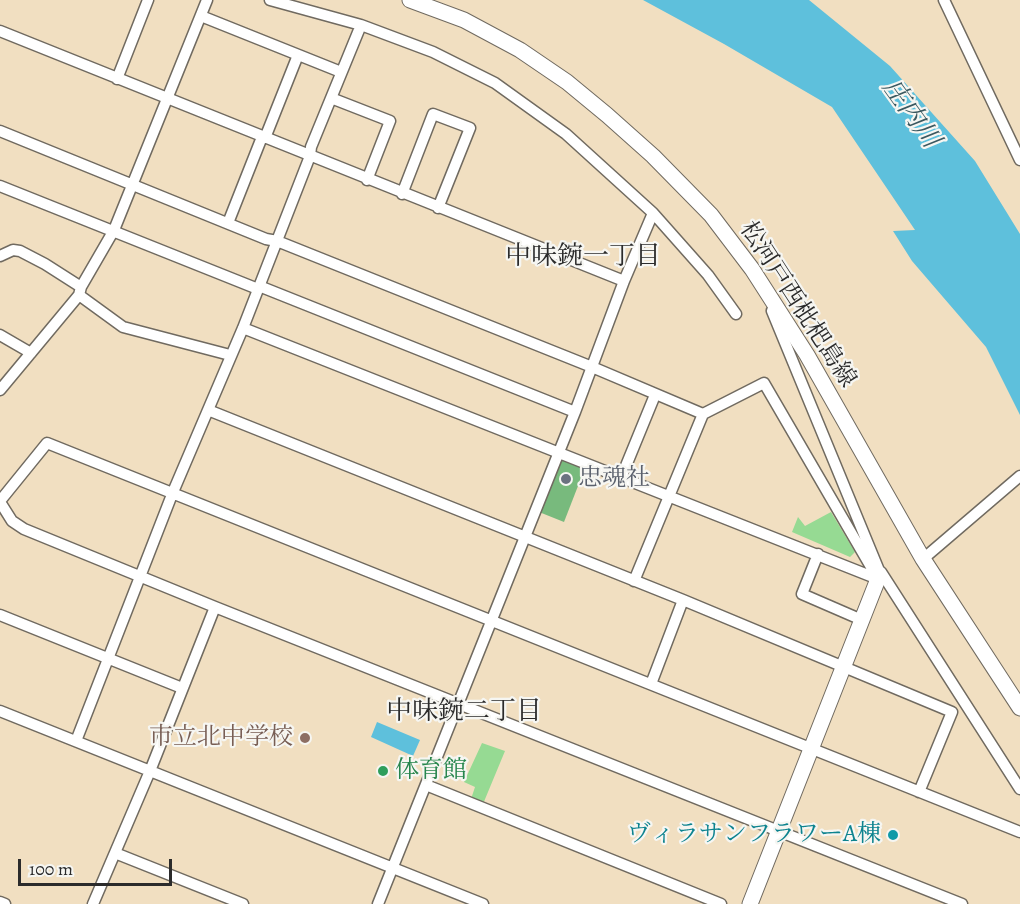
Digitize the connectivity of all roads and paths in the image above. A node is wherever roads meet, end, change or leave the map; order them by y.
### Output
1 (148, 0) edge
2 (207, 0) edge
3 (270, 0) edge
4 (410, 0) edge
5 (944, 0) edge
6 (201, 16) junction
7 (361, 25) junction
8 (0, 31) edge
9 (298, 55) junction
10 (342, 72) junction
11 (117, 79) junction
12 (332, 98) junction
13 (167, 100) junction
14 (0, 131) edge
15 (264, 138) junction
16 (310, 156) junction
17 (1020, 160) edge
18 (367, 180) junction
19 (134, 184) junction
20 (0, 186) edge
21 (402, 194) junction
22 (438, 208) junction
23 (652, 213) junction
24 (228, 223) junction
25 (114, 230) junction
26 (278, 241) junction
27 (0, 256) edge
28 (624, 282) junction
29 (259, 287) junction
30 (80, 291) junction
31 (777, 308) junction
32 (736, 314) dead end
33 (243, 327) junction
34 (0, 335) edge
35 (31, 353) junction
36 (230, 355) junction
37 (592, 367) junction
38 (0, 390) edge
39 (655, 395) junction
40 (208, 410) junction
41 (575, 412) junction
42 (703, 414) junction
43 (558, 453) junction
44 (1020, 476) edge
45 (621, 478) junction
46 (174, 492) junction
47 (670, 496) junction
48 (0, 502) edge
49 (524, 538) junction
50 (818, 554) junction
51 (923, 559) junction
52 (879, 576) junction
53 (141, 577) junction
54 (634, 581) junction
55 (683, 600) junction
56 (215, 607) junction
57 (0, 615) edge
58 (862, 620) junction
59 (491, 621) junction
60 (108, 658) junction
61 (843, 668) junction
62 (651, 684) junction
63 (182, 688) junction
64 (459, 703) junction
65 (1020, 708) edge
66 (0, 711) edge
67 (76, 741) junction
68 (811, 749) junction
69 (150, 771) junction
70 (426, 785) junction
71 (1020, 789) edge
72 (919, 792) junction
73 (779, 831) junction
74 (1020, 832) edge
75 (115, 853) junction
76 (393, 867) junction
77 (0, 902) edge
78 (4, 904) edge
79 (93, 904) edge
80 (243, 904) edge
81 (378, 904) edge
82 (483, 904) edge
83 (721, 904) edge
84 (750, 904) edge
85 (962, 904) edge

1 - 11 street
2 - 6 street
3 - 7 street
4 - 31 main road, 松河戸西枇杷島線
5 - 17 street
6 - 9 street
6 - 13 street
7 - 10 street
7 - 23 street
8 - 11 street
9 - 10 street
9 - 15 street
10 - 12 street
11 - 13 street
12 - 16 street
12 - 18 street
13 - 15 street
13 - 19 street
14 - 19 street
15 - 16 street
15 - 24 street
16 - 18 street
16 - 26 street
18 - 21 street
19 - 24 street
19 - 25 street
20 - 25 street
21 - 22 street
21 - 22 street
22 - 28 street
23 - 28 street
23 - 32 street
24 - 26 street
25 - 29 street
25 - 30 street
26 - 29 street
26 - 37 street
27 - 30 street
28 - 37 street
29 - 33 street
29 - 41 street
30 - 35 street
30 - 36 street
31 - 51 main road, 松河戸西枇杷島線
31 - 52 street
33 - 36 street
33 - 43 street
34 - 35 street
35 - 38 street
36 - 40 street
37 - 39 street
37 - 41 street
39 - 42 street
39 - 45 street
40 - 46 street
40 - 49 street
41 - 43 street
42 - 47 street
42 - 52 street
43 - 45 street
43 - 49 street
44 - 51 street
45 - 47 street
46 - 48 street
46 - 53 street
46 - 59 street
47 - 50 street
47 - 54 street
48 - 53 street
49 - 54 street
49 - 59 street
50 - 52 street
50 - 58 street
51 - 65 main road, 松河戸西枇杷島線
52 - 58 main road
52 - 71 street
53 - 56 street
53 - 60 street
54 - 55 street
55 - 61 street
55 - 62 street
56 - 63 street
56 - 64 street
57 - 60 street
58 - 61 main road
59 - 62 street
59 - 64 street
60 - 63 street
60 - 67 street
61 - 68 main road
61 - 72 street
62 - 68 street
63 - 69 street
64 - 70 street
64 - 73 street
66 - 67 street
67 - 69 street
68 - 72 street
68 - 73 main road
69 - 75 street
69 - 76 street
70 - 76 street
70 - 83 street
72 - 74 street
73 - 84 main road
73 - 85 street
75 - 79 street
75 - 80 street
76 - 81 street
76 - 82 street
77 - 78 street

